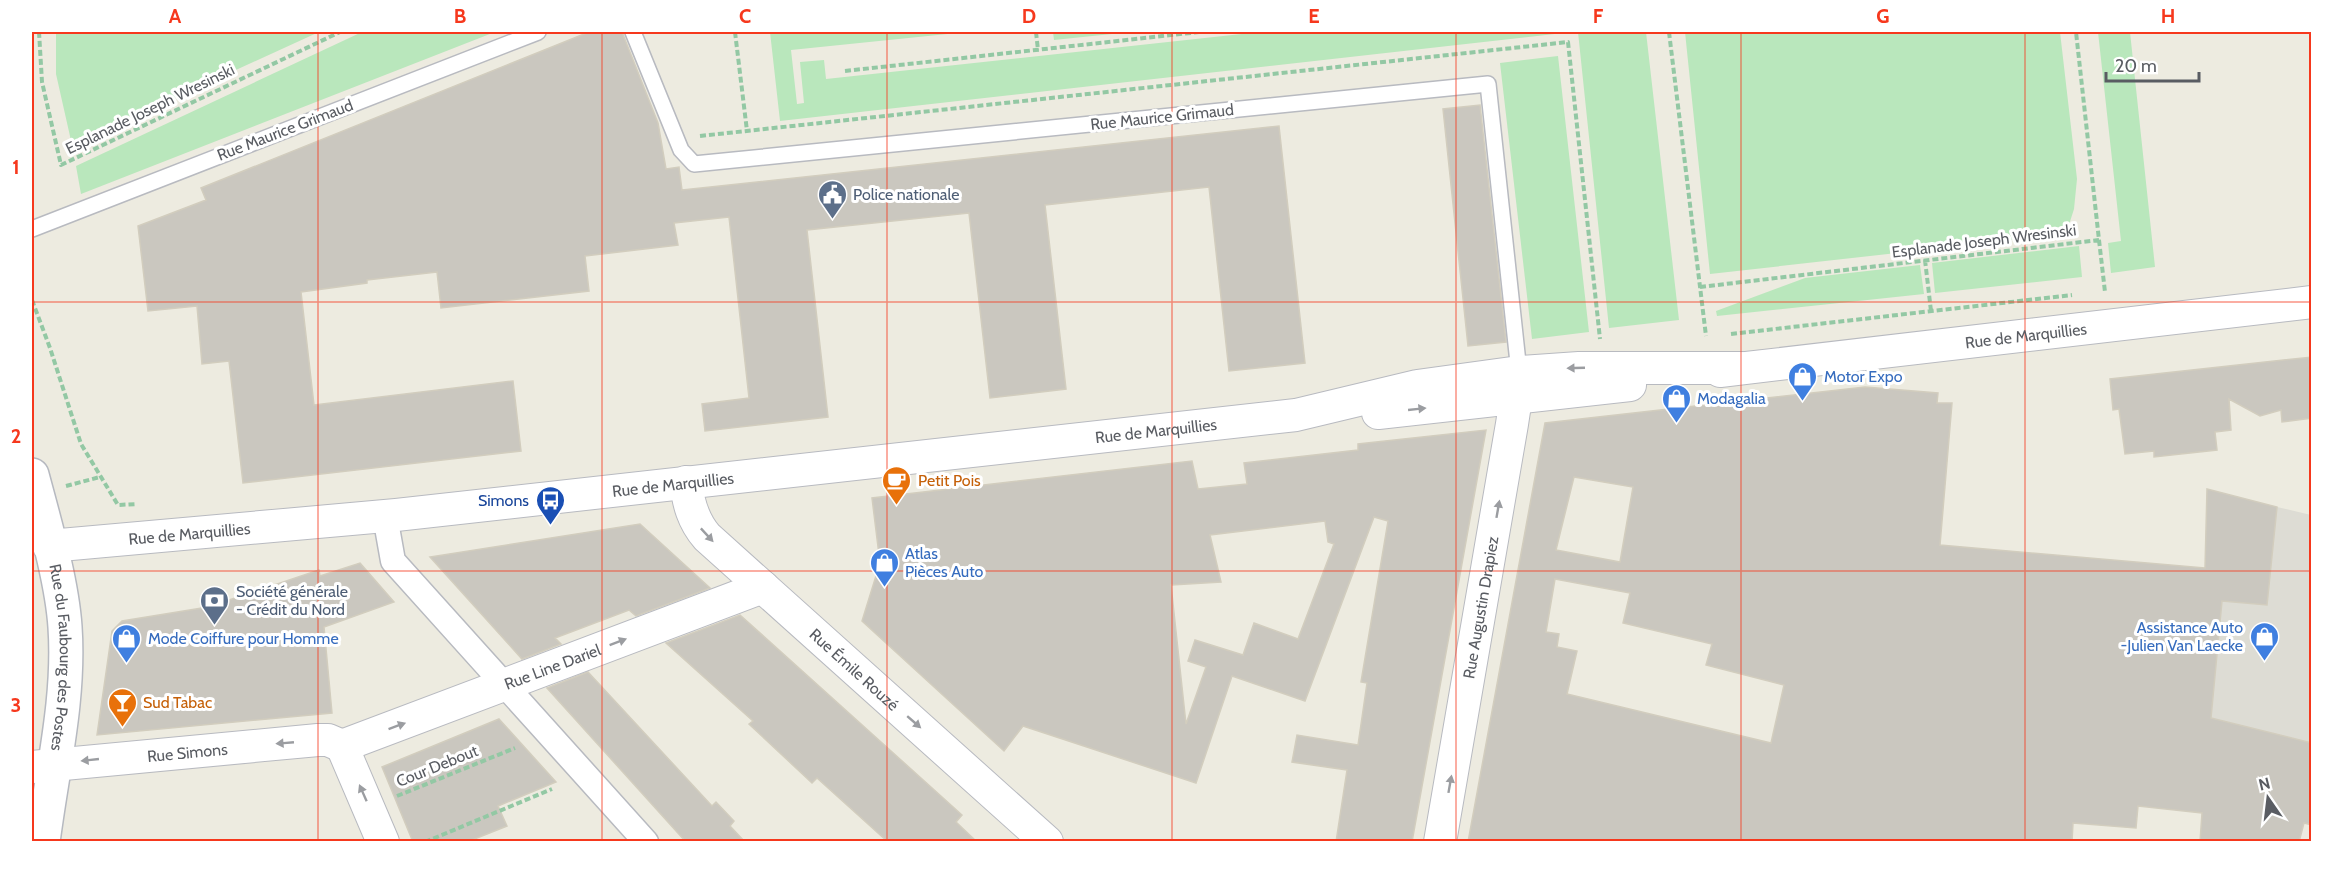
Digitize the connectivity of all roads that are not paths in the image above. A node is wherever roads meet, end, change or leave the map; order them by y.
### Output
1 (538, 32) edge
2 (633, 32) edge
3 (32, 229) edge
4 (2312, 302) edge
5 (1518, 385) junction
6 (32, 475) edge
7 (686, 482) junction
8 (385, 516) junction
9 (49, 546) junction
10 (763, 587) junction
11 (506, 685) junction
12 (342, 746) junction
13 (43, 765) edge
14 (43, 842) edge
15 (383, 842) edge
16 (646, 842) edge
17 (1047, 842) edge
18 (1440, 842) edge

1 - 3 lane, Rue Maurice Grimaud
2 - 5 lane, Rue Maurice Grimaud
4 - 5 street, Rue de Marquillies
5 - 7 street, Rue de Marquillies
18 -> 5 street, Rue Augustin Drapiez
6 - 9 main road, Rue du Faubourg des Postes
7 - 8 street, Rue de Marquillies
7 -> 10 street, Rue Émile Rouzé
8 - 9 street, Rue de Marquillies
8 - 11 street
9 - 13 main road, Rue du Faubourg des Postes
11 -> 10 street, Rue Line Dariel
10 -> 17 street, Rue Émile Rouzé
12 -> 11 street, Rue Line Dariel
11 - 16 street
12 -> 13 street, Rue Simons
15 -> 12 street
13 - 14 main road, Rue du Faubourg des Postes

